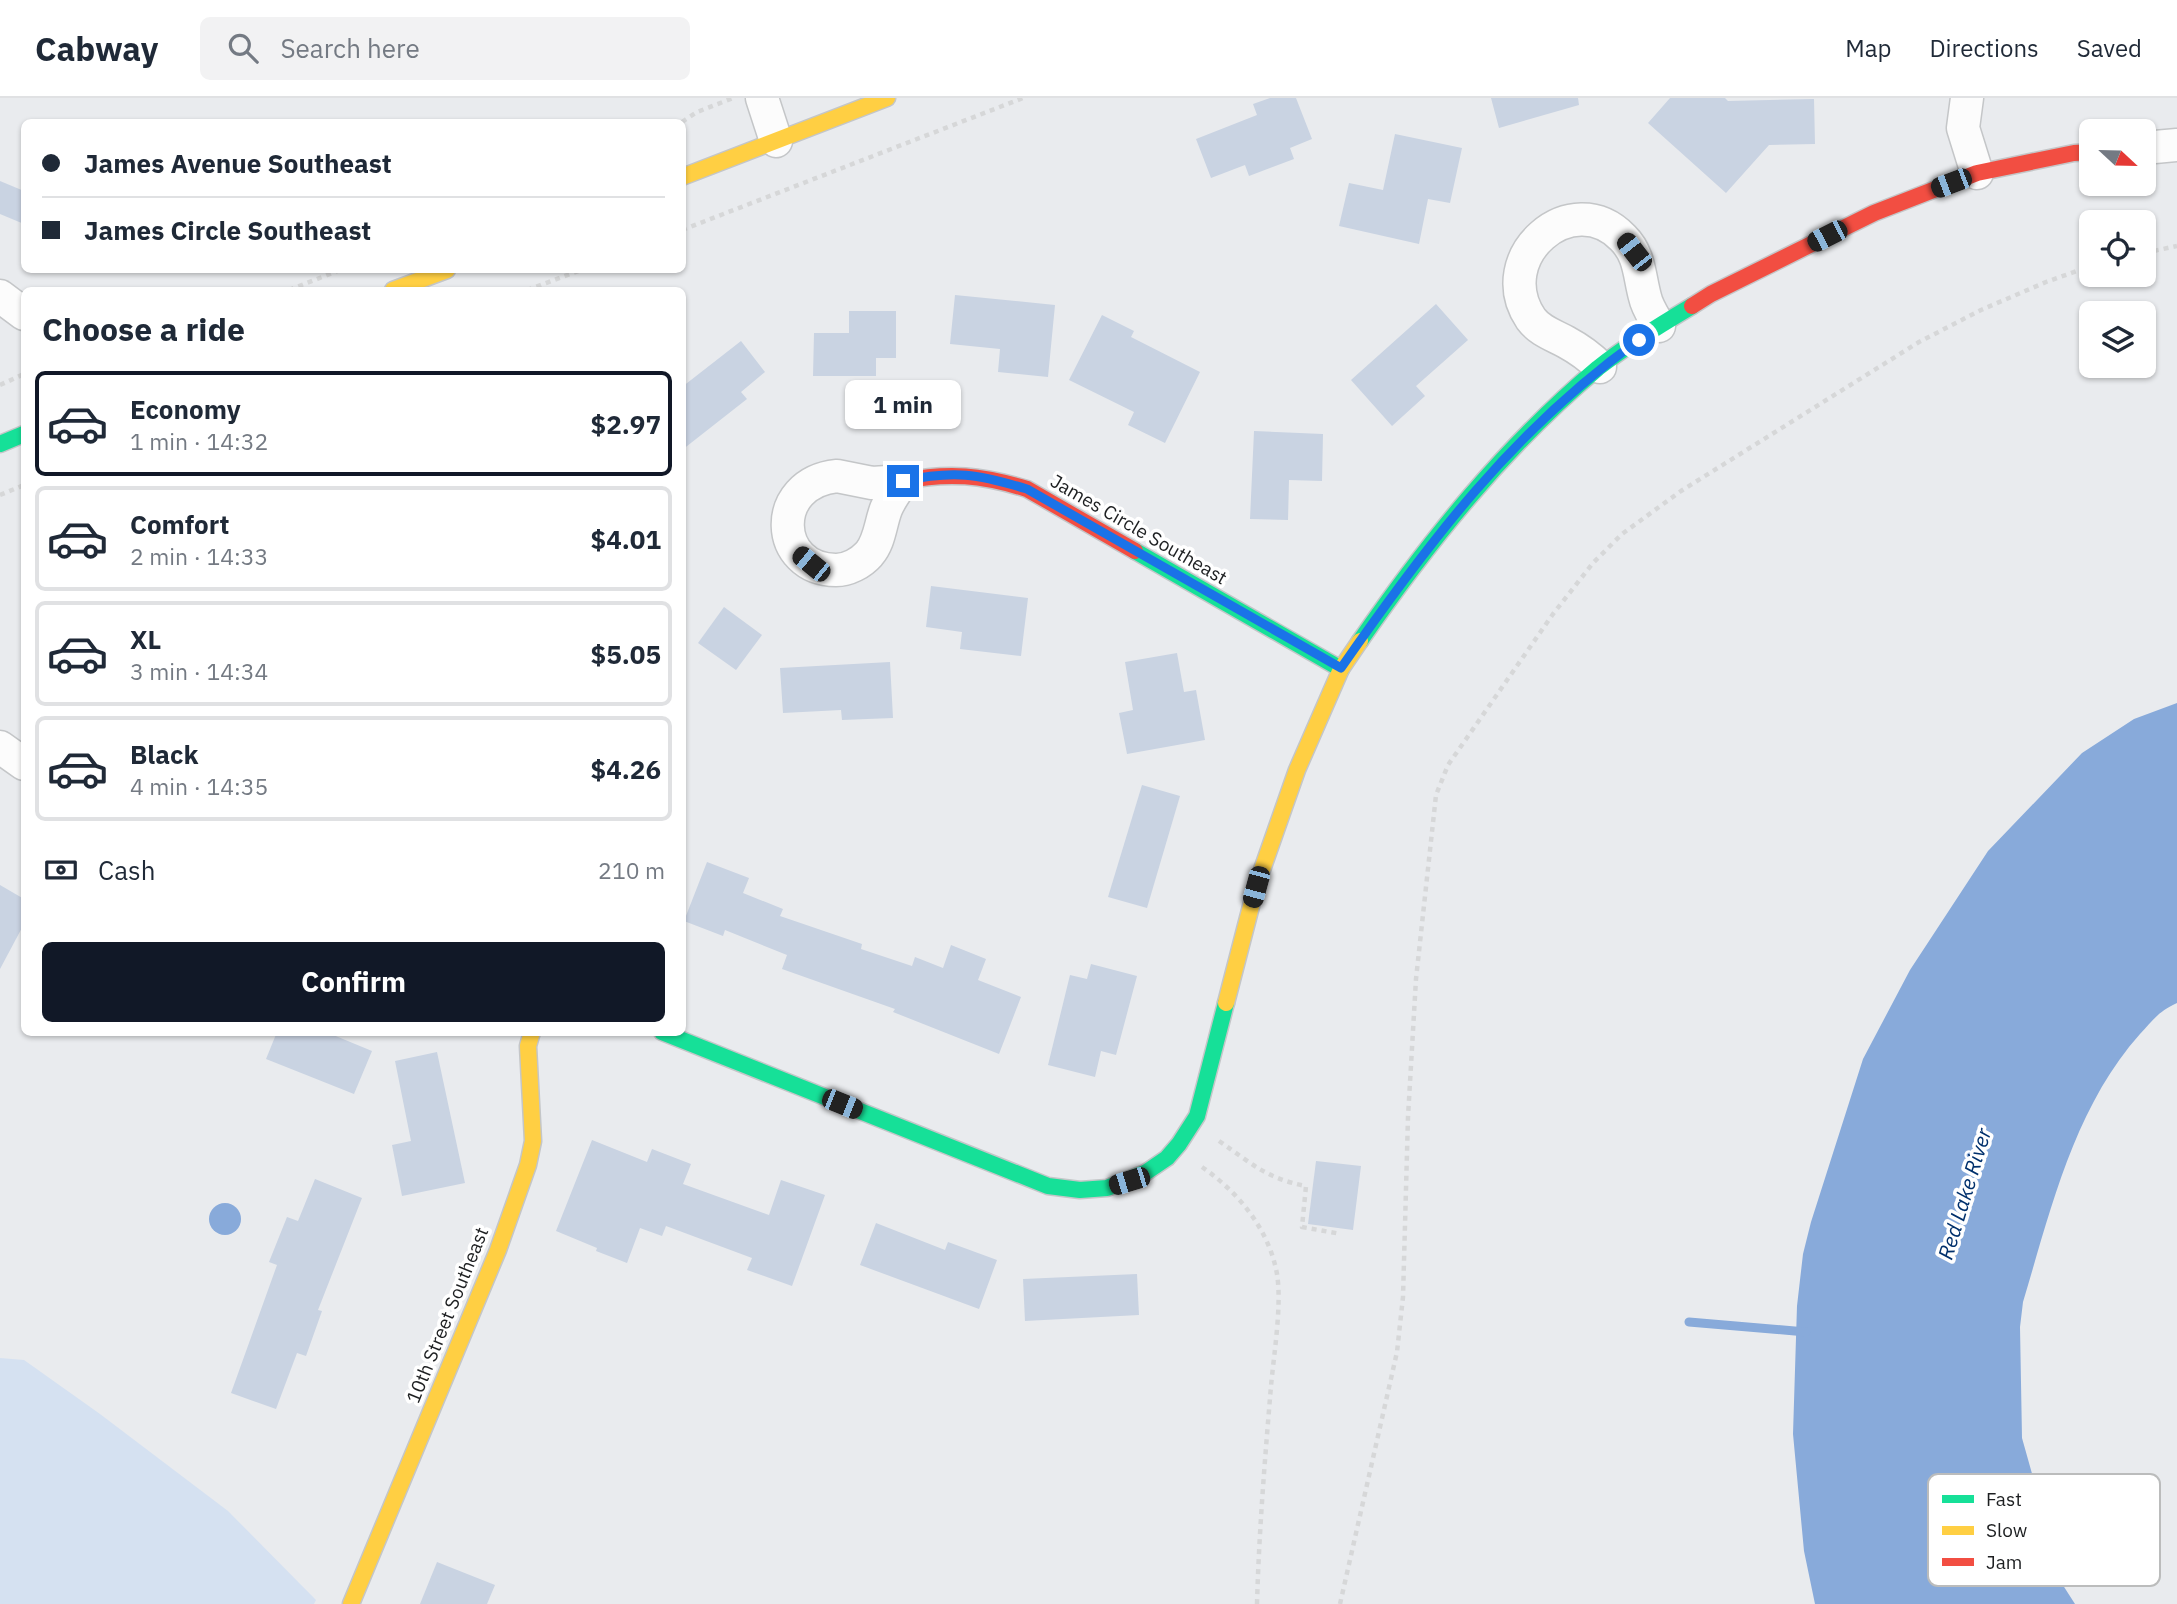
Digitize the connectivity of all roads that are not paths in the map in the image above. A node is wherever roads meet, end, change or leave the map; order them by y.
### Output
1 (762, 98) edge
2 (887, 98) edge
3 (1967, 98) edge
4 (776, 141) junction
5 (2177, 145) edge
6 (2156, 147) edge
7 (2079, 153) edge
8 (1977, 173) junction
9 (686, 175) edge
10 (439, 273) edge
11 (401, 287) edge
12 (0, 296) edge
13 (21, 312) edge
14 (1659, 326) junction
15 (1601, 367) junction
16 (21, 435) edge
17 (0, 444) edge
18 (903, 481) dead end
19 (1341, 668) junction
20 (0, 747) edge
21 (21, 762) edge
22 (532, 1036) edge
23 (672, 1036) edge
24 (351, 1604) edge

1 - 4 street
2 - 4 street
3 - 8 street
4 - 9 street
5 - 6 street
7 - 8 street
8 - 14 street
10 - 11 street
12 - 13 street
14 - 15 street
14 - 15 street
15 - 19 street
16 - 17 street
18 - 19 street, James Circle Southeast
19 - 23 street
20 - 21 street
22 - 24 street, 10th Street Southeast

